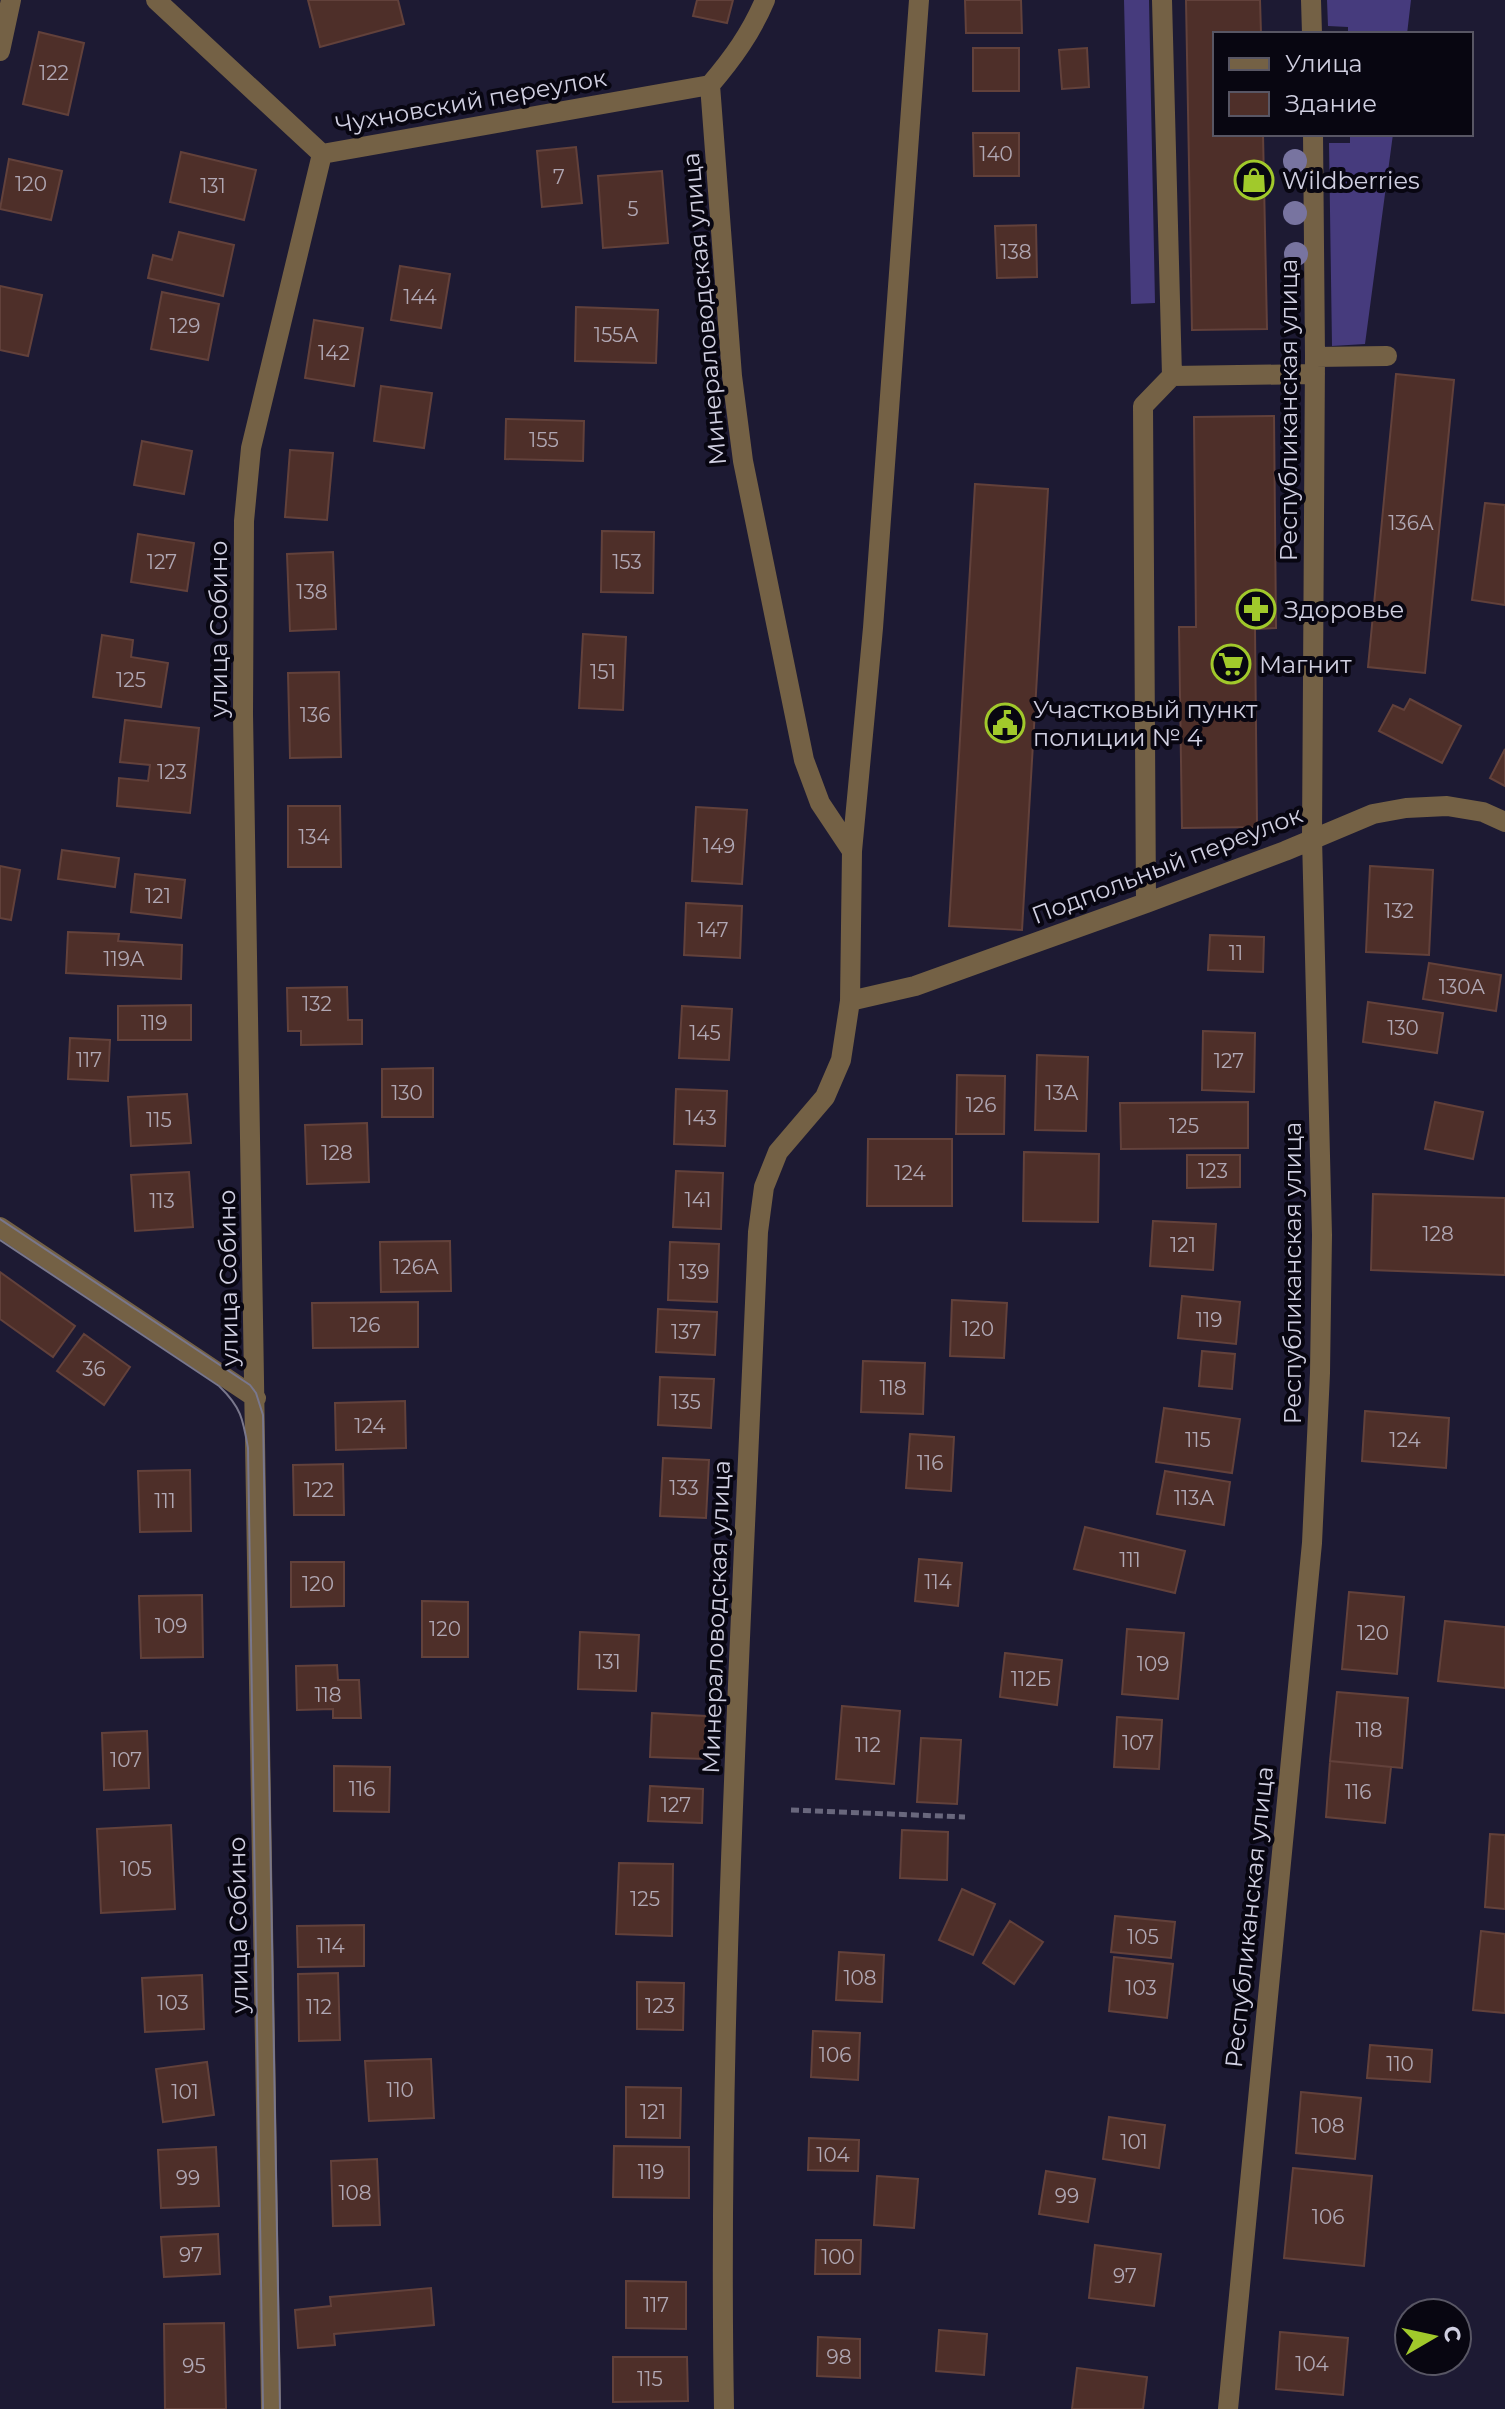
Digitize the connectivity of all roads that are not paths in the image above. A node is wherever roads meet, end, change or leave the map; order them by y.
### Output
1 (11, 0) edge
2 (156, 0) edge
3 (765, 0) edge
4 (919, 0) edge
5 (1162, 0) edge
6 (1311, 0) edge
7 (1312, 32) edge
8 (0, 51) edge
9 (710, 85) junction
10 (1313, 136) edge
11 (322, 154) junction
12 (1387, 356) dead end
13 (1315, 366) junction
14 (1172, 376) junction
15 (1505, 822) edge
16 (1312, 838) junction
17 (852, 851) junction
18 (1146, 903) junction
19 (850, 1001) junction
20 (0, 1227) edge
21 (256, 1398) junction
22 (271, 2409) edge
23 (724, 2409) edge
24 (1228, 2409) edge

1 - 8 street
2 - 11 street, Чухновский переулок
3 - 9 street
4 - 17 street, Минераловодская улица
5 - 14 street
6 - 7 street
9 - 11 street, Чухновский переулок
9 - 17 street, Минераловодская улица
10 - 13 street, Республиканская улица
11 - 21 street, улица Собино
12 - 13 street
13 - 14 street
13 - 16 street, Республиканская улица
14 - 18 street
15 - 16 street, Подпольный переулок
16 - 18 street, Подпольный переулок
16 - 24 street, Республиканская улица
17 - 19 street, Минераловодская улица
18 - 19 street, Подпольный переулок
19 - 23 street, Минераловодская улица
20 - 21 street
21 - 22 street, улица Собино

